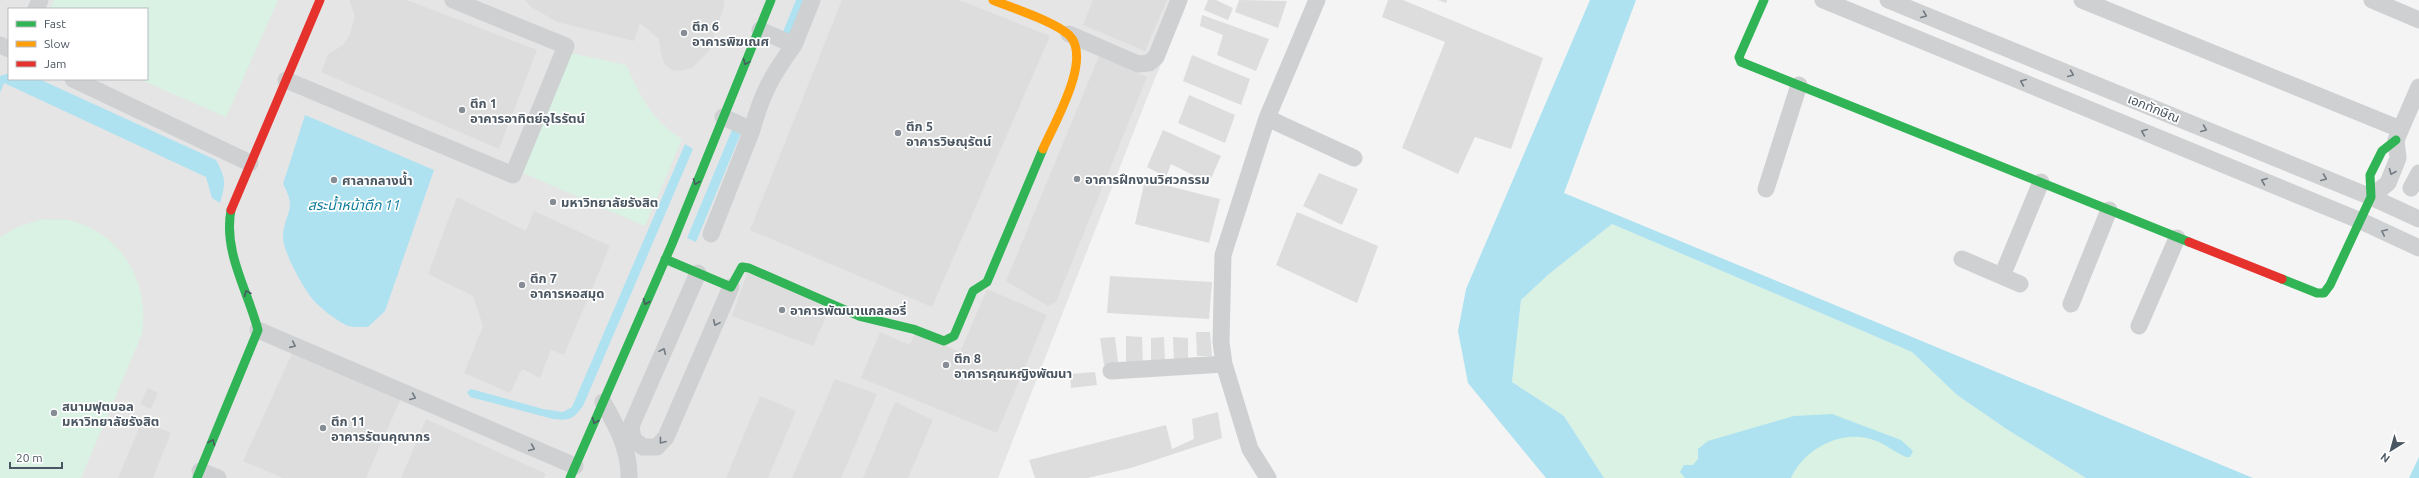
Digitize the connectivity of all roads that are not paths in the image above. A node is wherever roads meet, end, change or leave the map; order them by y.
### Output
1 (320, 0) edge
2 (452, 0) edge
3 (771, 0) edge
4 (812, 0) edge
5 (993, 0) edge
6 (1179, 0) edge
7 (1317, 0) edge
8 (1764, 0) edge
9 (1823, 0) edge
10 (1888, 0) edge
11 (2082, 0) edge
12 (2372, 0) edge
13 (2419, 20) edge
14 (760, 30) junction
15 (1069, 34) junction
16 (794, 45) junction
17 (75, 80) edge
18 (286, 80) junction
19 (1799, 85) junction
20 (2419, 87) edge
21 (723, 117) junction
22 (1267, 118) junction
23 (752, 130) junction
24 (2398, 135) junction
25 (1354, 158) dead end
26 (250, 163) junction
27 (2419, 173) edge
28 (2042, 182) junction
29 (2411, 188) dead end
30 (1766, 189) dead end
31 (2371, 197) junction
32 (2109, 210) junction
33 (2419, 219) edge
34 (2361, 221) junction
35 (711, 234) dead end
36 (2177, 238) junction
37 (2419, 248) edge
38 (665, 259) junction
39 (1962, 259) dead end
40 (698, 273) junction
41 (2002, 276) junction
42 (2020, 284) dead end
43 (731, 287) junction
44 (2071, 304) dead end
45 (2139, 326) dead end
46 (258, 330) junction
47 (1224, 364) junction
48 (1111, 371) dead end
49 (603, 402) junction
50 (573, 472) edge
51 (198, 474) edge
52 (218, 478) edge
53 (629, 478) edge
54 (1268, 478) edge

1 - 18 street
2 - 18 street
3 - 14 street
4 - 16 street
5 - 15 street
6 - 15 street
7 - 22 street
8 - 19 street
34 -> 9 street
10 -> 31 street, เอกทักษิณ
11 - 24 street
12 - 13 street
14 - 16 street
14 -> 21 street
15 - 43 street
16 - 23 street
17 - 26 street
18 - 26 street
19 - 28 street
19 - 30 street
20 - 24 street
21 - 23 street
21 -> 38 street
22 - 25 street
22 - 47 street
23 - 35 street
24 - 31 street
46 -> 26 street
27 - 29 street
28 - 32 street
28 - 41 street
31 - 33 street, เอกทักษิณ
31 - 34 street
32 - 36 street
32 - 44 street
34 - 36 street
37 -> 34 street
36 - 45 street
38 - 40 street
38 -> 49 street
39 - 41 street
40 - 43 street
43 -> 40 street
41 - 42 street
46 -> 50 street
51 -> 46 street
47 - 48 street
47 - 54 street
49 -> 50 street
49 - 53 street
51 - 52 street

